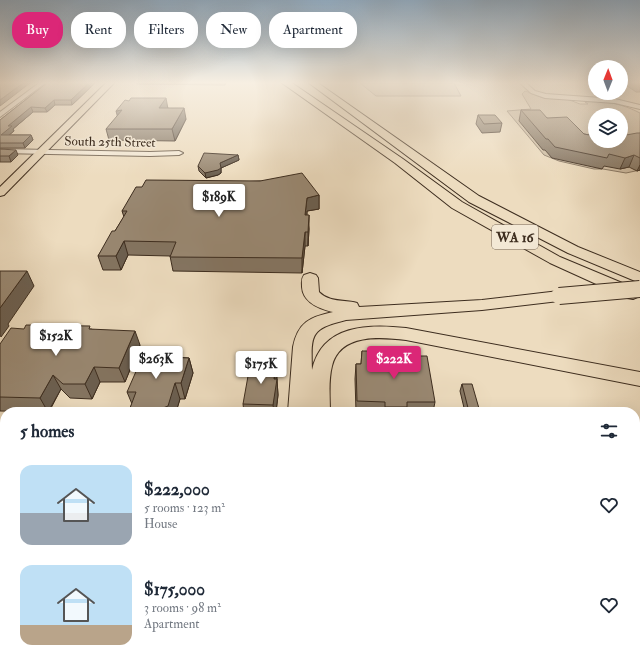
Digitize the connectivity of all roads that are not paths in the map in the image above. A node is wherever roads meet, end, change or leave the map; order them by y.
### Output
1 (79, 114) edge
2 (331, 114) edge
3 (344, 114) edge
4 (357, 114) edge
5 (371, 114) edge
6 (0, 151) edge
7 (40, 152) junction
8 (180, 152) dead end
9 (399, 161) junction
10 (446, 178) junction
11 (0, 193) edge
12 (310, 278) dead end
13 (640, 278) edge
14 (640, 289) edge
15 (640, 297) edge
16 (392, 310) junction
17 (640, 378) edge
18 (299, 407) edge
19 (320, 407) edge

1 - 7 main road
2 - 9 highway
3 - 9 highway, WA 16
4 - 10 highway, WA 16
5 - 10 highway
6 - 7 street, South 25th Street
7 - 8 street, South 25th Street
7 - 11 main road
9 - 15 highway, WA 16
10 - 13 highway, WA 16
12 - 16 highway
14 - 16 highway, bridge
16 - 18 highway
17 - 19 highway

